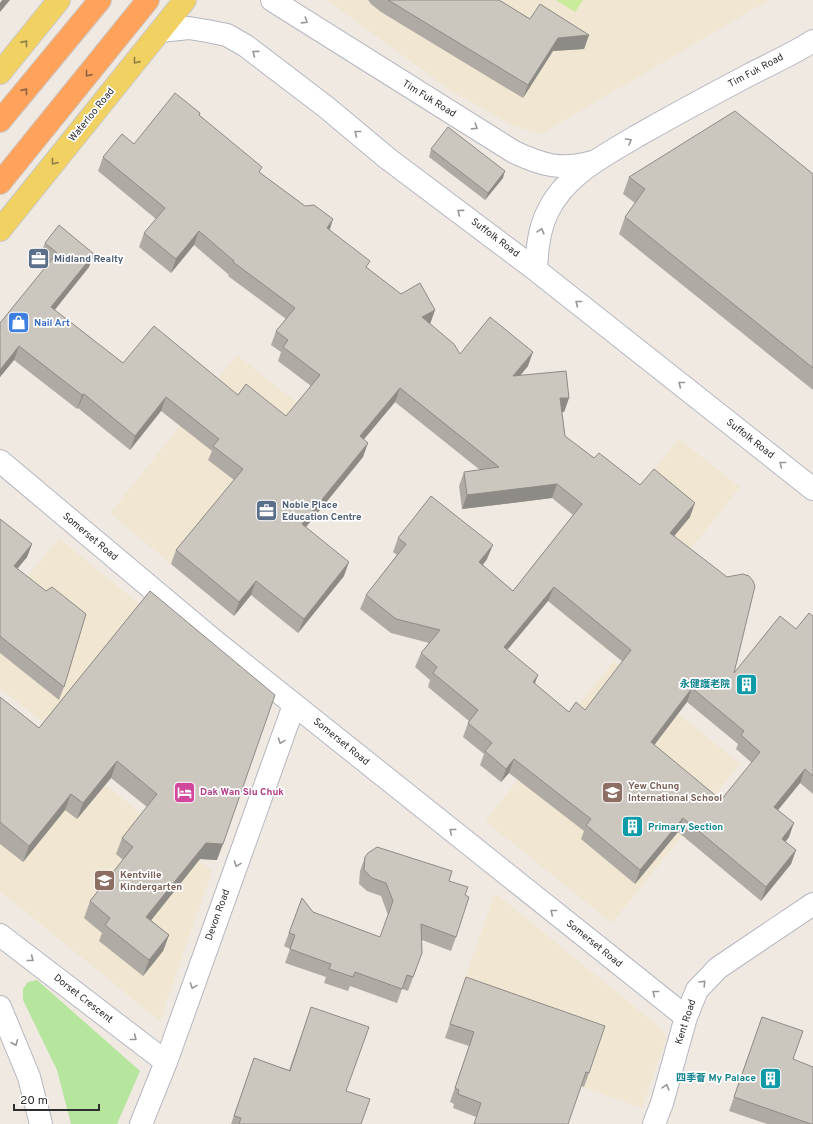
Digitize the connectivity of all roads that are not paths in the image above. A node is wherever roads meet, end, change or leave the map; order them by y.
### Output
1 (59, 0) edge
2 (100, 0) edge
3 (148, 0) edge
4 (185, 0) edge
5 (272, 0) edge
6 (160, 31) junction
7 (813, 41) edge
8 (0, 73) edge
9 (0, 121) edge
10 (596, 161) junction
11 (0, 183) edge
12 (0, 230) edge
13 (536, 270) junction
14 (0, 461) edge
15 (813, 488) edge
16 (294, 705) junction
17 (813, 904) edge
18 (0, 935) edge
19 (0, 1007) edge
20 (686, 1017) junction
21 (166, 1062) junction
22 (41, 1124) edge
23 (141, 1124) edge
24 (654, 1124) edge

8 -> 1 main road
9 -> 2 highway
3 -> 11 highway
4 - 6 main road, Waterloo Road
5 -> 10 street, Tim Fuk Road
6 -> 12 main road, Waterloo Road
13 -> 6 street, Suffolk Road
10 -> 7 street, Tim Fuk Road
13 -> 10 street, Tim Fuk Road
15 -> 13 street, Suffolk Road
14 - 16 street, Somerset Road
20 -> 16 street, Somerset Road
16 -> 21 street, Devon Road
20 -> 17 street, Kent Road
18 -> 21 street, Dorset Crescent
19 -> 22 street
24 -> 20 street, Kent Road
21 - 23 street, Devon Road

